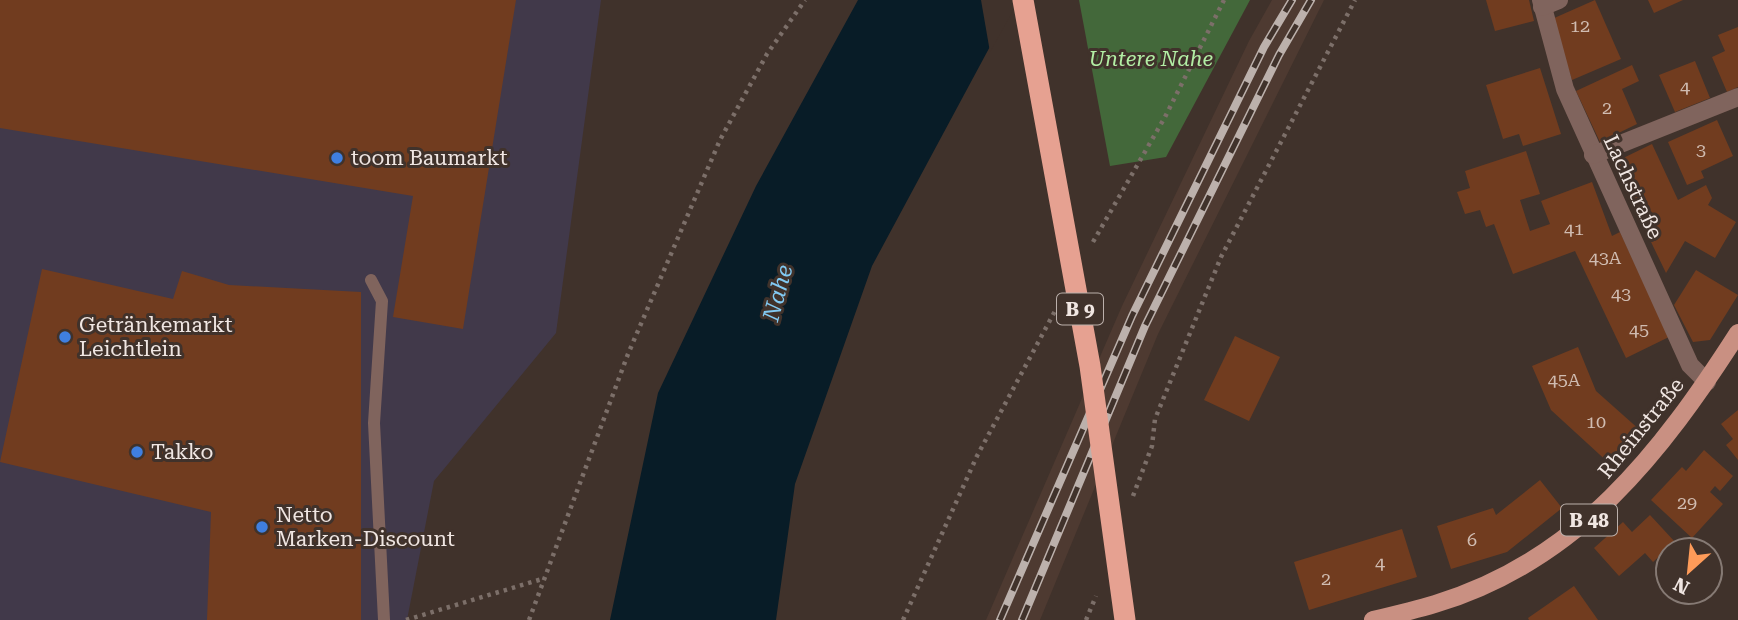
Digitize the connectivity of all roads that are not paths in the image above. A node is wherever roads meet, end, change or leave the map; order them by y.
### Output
1 (1023, 0) edge
2 (1559, 0) edge
3 (1541, 4) edge
4 (1738, 97) edge
5 (1593, 155) junction
6 (371, 280) dead end
7 (1738, 333) edge
8 (1707, 382) junction
9 (384, 620) edge
10 (1125, 620) edge
11 (1373, 620) edge

1 - 10 highway, B 9, bridge
2 - 3 street
3 - 5 street, Lachstraße
4 - 5 street
5 - 8 street, Lachstraße
6 - 9 lane
7 - 8 main road, Rheinstraße / B 48
8 - 11 main road, Rheinstraße / B 48

